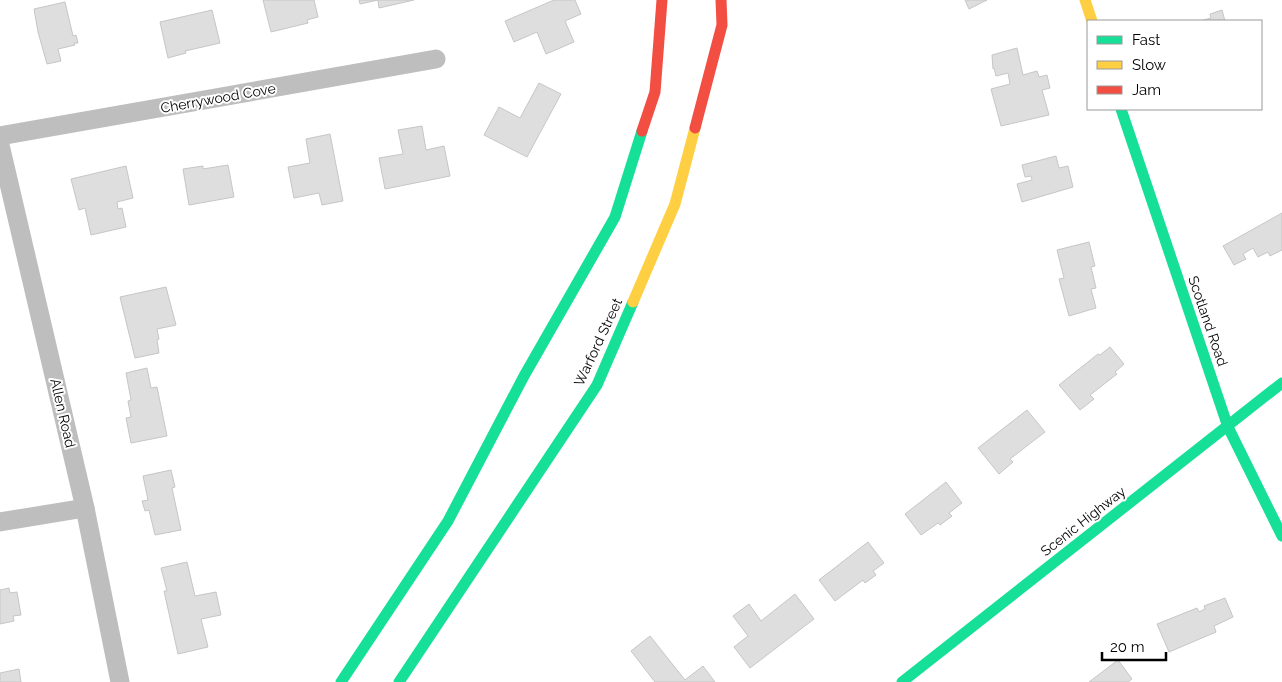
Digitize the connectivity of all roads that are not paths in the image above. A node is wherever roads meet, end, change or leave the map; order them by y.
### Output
1 (662, 0) edge
2 (722, 0) edge
3 (1085, 0) edge
4 (1092, 20) edge
5 (436, 59) dead end
6 (1121, 110) edge
7 (0, 136) edge
8 (0, 145) edge
9 (1282, 383) edge
10 (1228, 427) junction
11 (85, 508) junction
12 (0, 522) edge
13 (1282, 536) edge
14 (120, 682) edge
15 (341, 682) edge
16 (399, 682) edge
17 (902, 682) edge

1 - 15 main road
2 - 16 main road, Warford Street
3 - 4 main road
5 - 7 street, Cherrywood Cove
6 - 10 main road, Scotland Road
8 - 11 street, Allen Road
9 - 10 main road, Scenic Highway
10 - 13 main road, Scotland Road
10 - 17 main road, Scenic Highway
11 - 12 street
11 - 14 street, Allen Road

